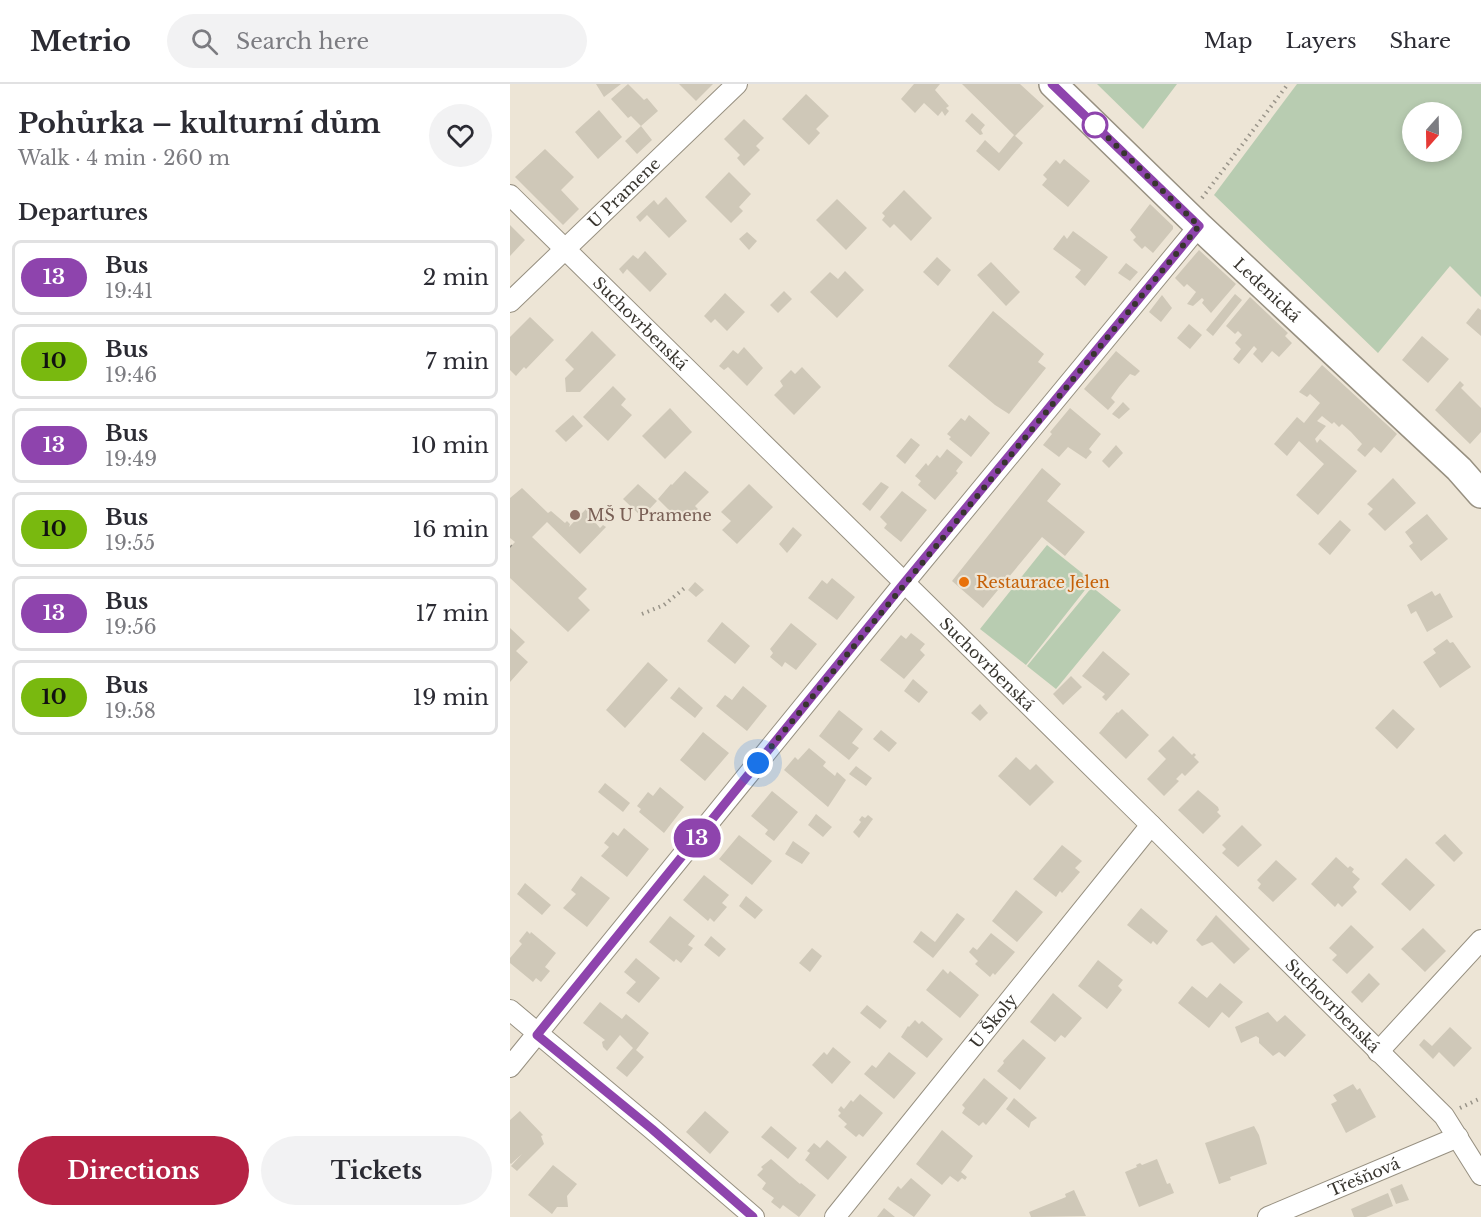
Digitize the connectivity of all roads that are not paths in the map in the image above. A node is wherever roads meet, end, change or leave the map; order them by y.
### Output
1 (737, 84) edge
2 (1053, 84) edge
3 (510, 195) edge
4 (1194, 221) junction
5 (564, 250) junction
6 (510, 302) edge
7 (1481, 494) edge
8 (904, 583) junction
9 (1151, 825) junction
10 (1481, 940) edge
11 (510, 1010) edge
12 (537, 1035) junction
13 (1378, 1052) junction
14 (510, 1067) edge
15 (1458, 1137) junction
16 (1481, 1175) edge
17 (753, 1217) edge
18 (835, 1217) edge
19 (1268, 1217) edge

1 - 5 street, U Pramene
2 - 4 main road, Ledenická
3 - 5 street, Suchovrbenská
4 - 7 main road, Ledenická
4 - 8 street
5 - 6 street, U Pramene
5 - 8 street, Suchovrbenská
8 - 9 street, Suchovrbenská
8 - 12 street
9 - 13 street, Suchovrbenská
9 - 18 street, U Školy
10 - 13 street
11 - 12 street
12 - 14 street
12 - 17 street
13 - 15 street, Suchovrbenská
15 - 16 street, Suchovrbenská
15 - 19 street, Třešňová

